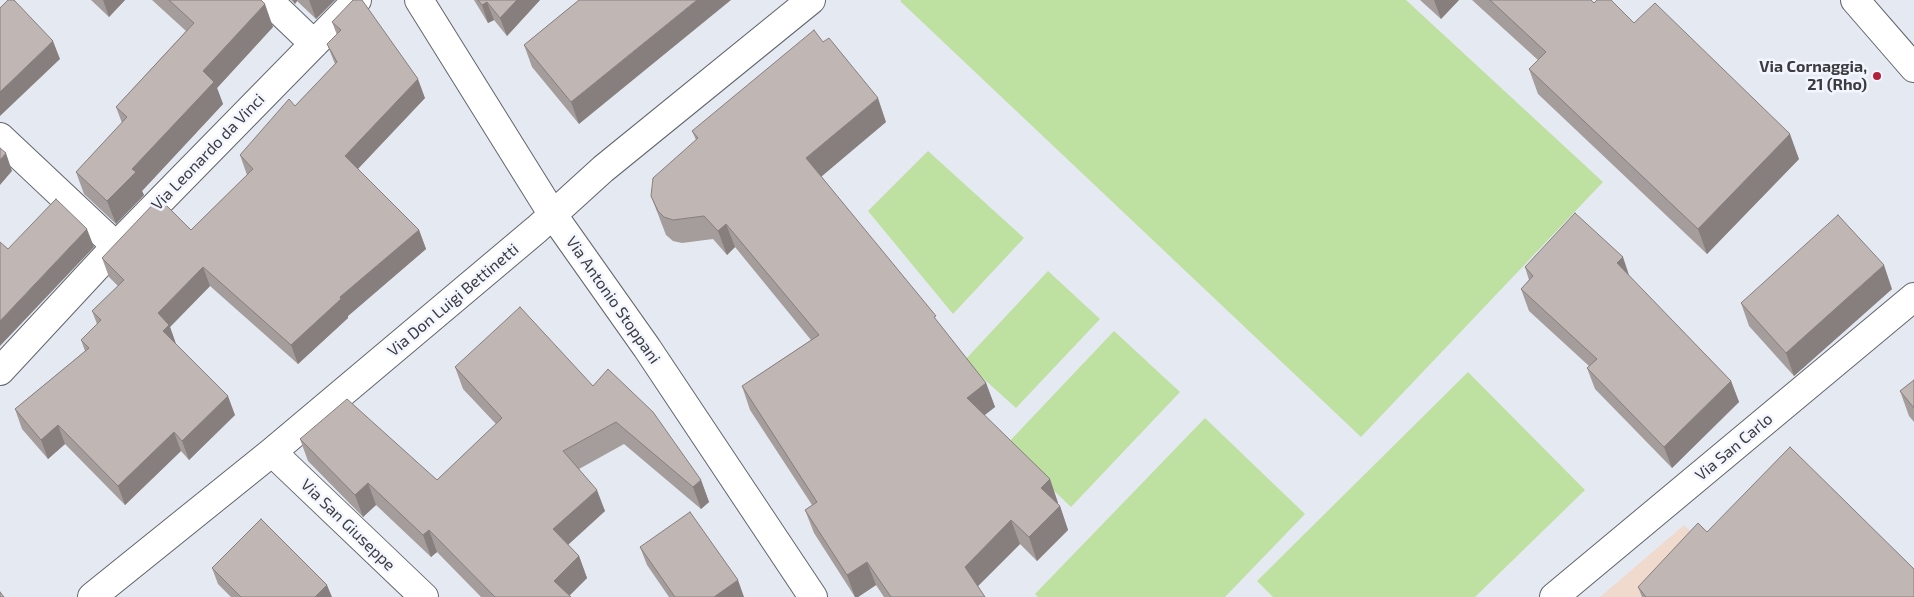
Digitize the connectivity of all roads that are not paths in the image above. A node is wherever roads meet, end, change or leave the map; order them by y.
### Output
1 (268, 0) edge
2 (357, 0) edge
3 (419, 0) edge
4 (811, 0) edge
5 (1855, 0) edge
6 (314, 44) junction
7 (1914, 68) edge
8 (0, 137) edge
9 (553, 215) junction
10 (116, 246) junction
11 (1914, 297) edge
12 (0, 372) edge
13 (272, 452) junction
14 (92, 597) edge
15 (424, 597) edge
16 (812, 597) edge
17 (1554, 597) edge

1 - 6 street
2 - 6 street, Via Leonardo da Vinci
3 - 9 street, Via Antonio Stoppani
4 - 9 street, Via Don Luigi Bettinetti
5 - 7 street
6 - 10 street, Via Leonardo da Vinci
8 - 10 street
9 - 13 street, Via Don Luigi Bettinetti
9 - 16 street, Via Antonio Stoppani
10 - 12 street, Via Leonardo da Vinci
11 - 17 street, Via San Carlo
13 - 14 street, Via Don Luigi Bettinetti
13 - 15 street, Via San Giuseppe

